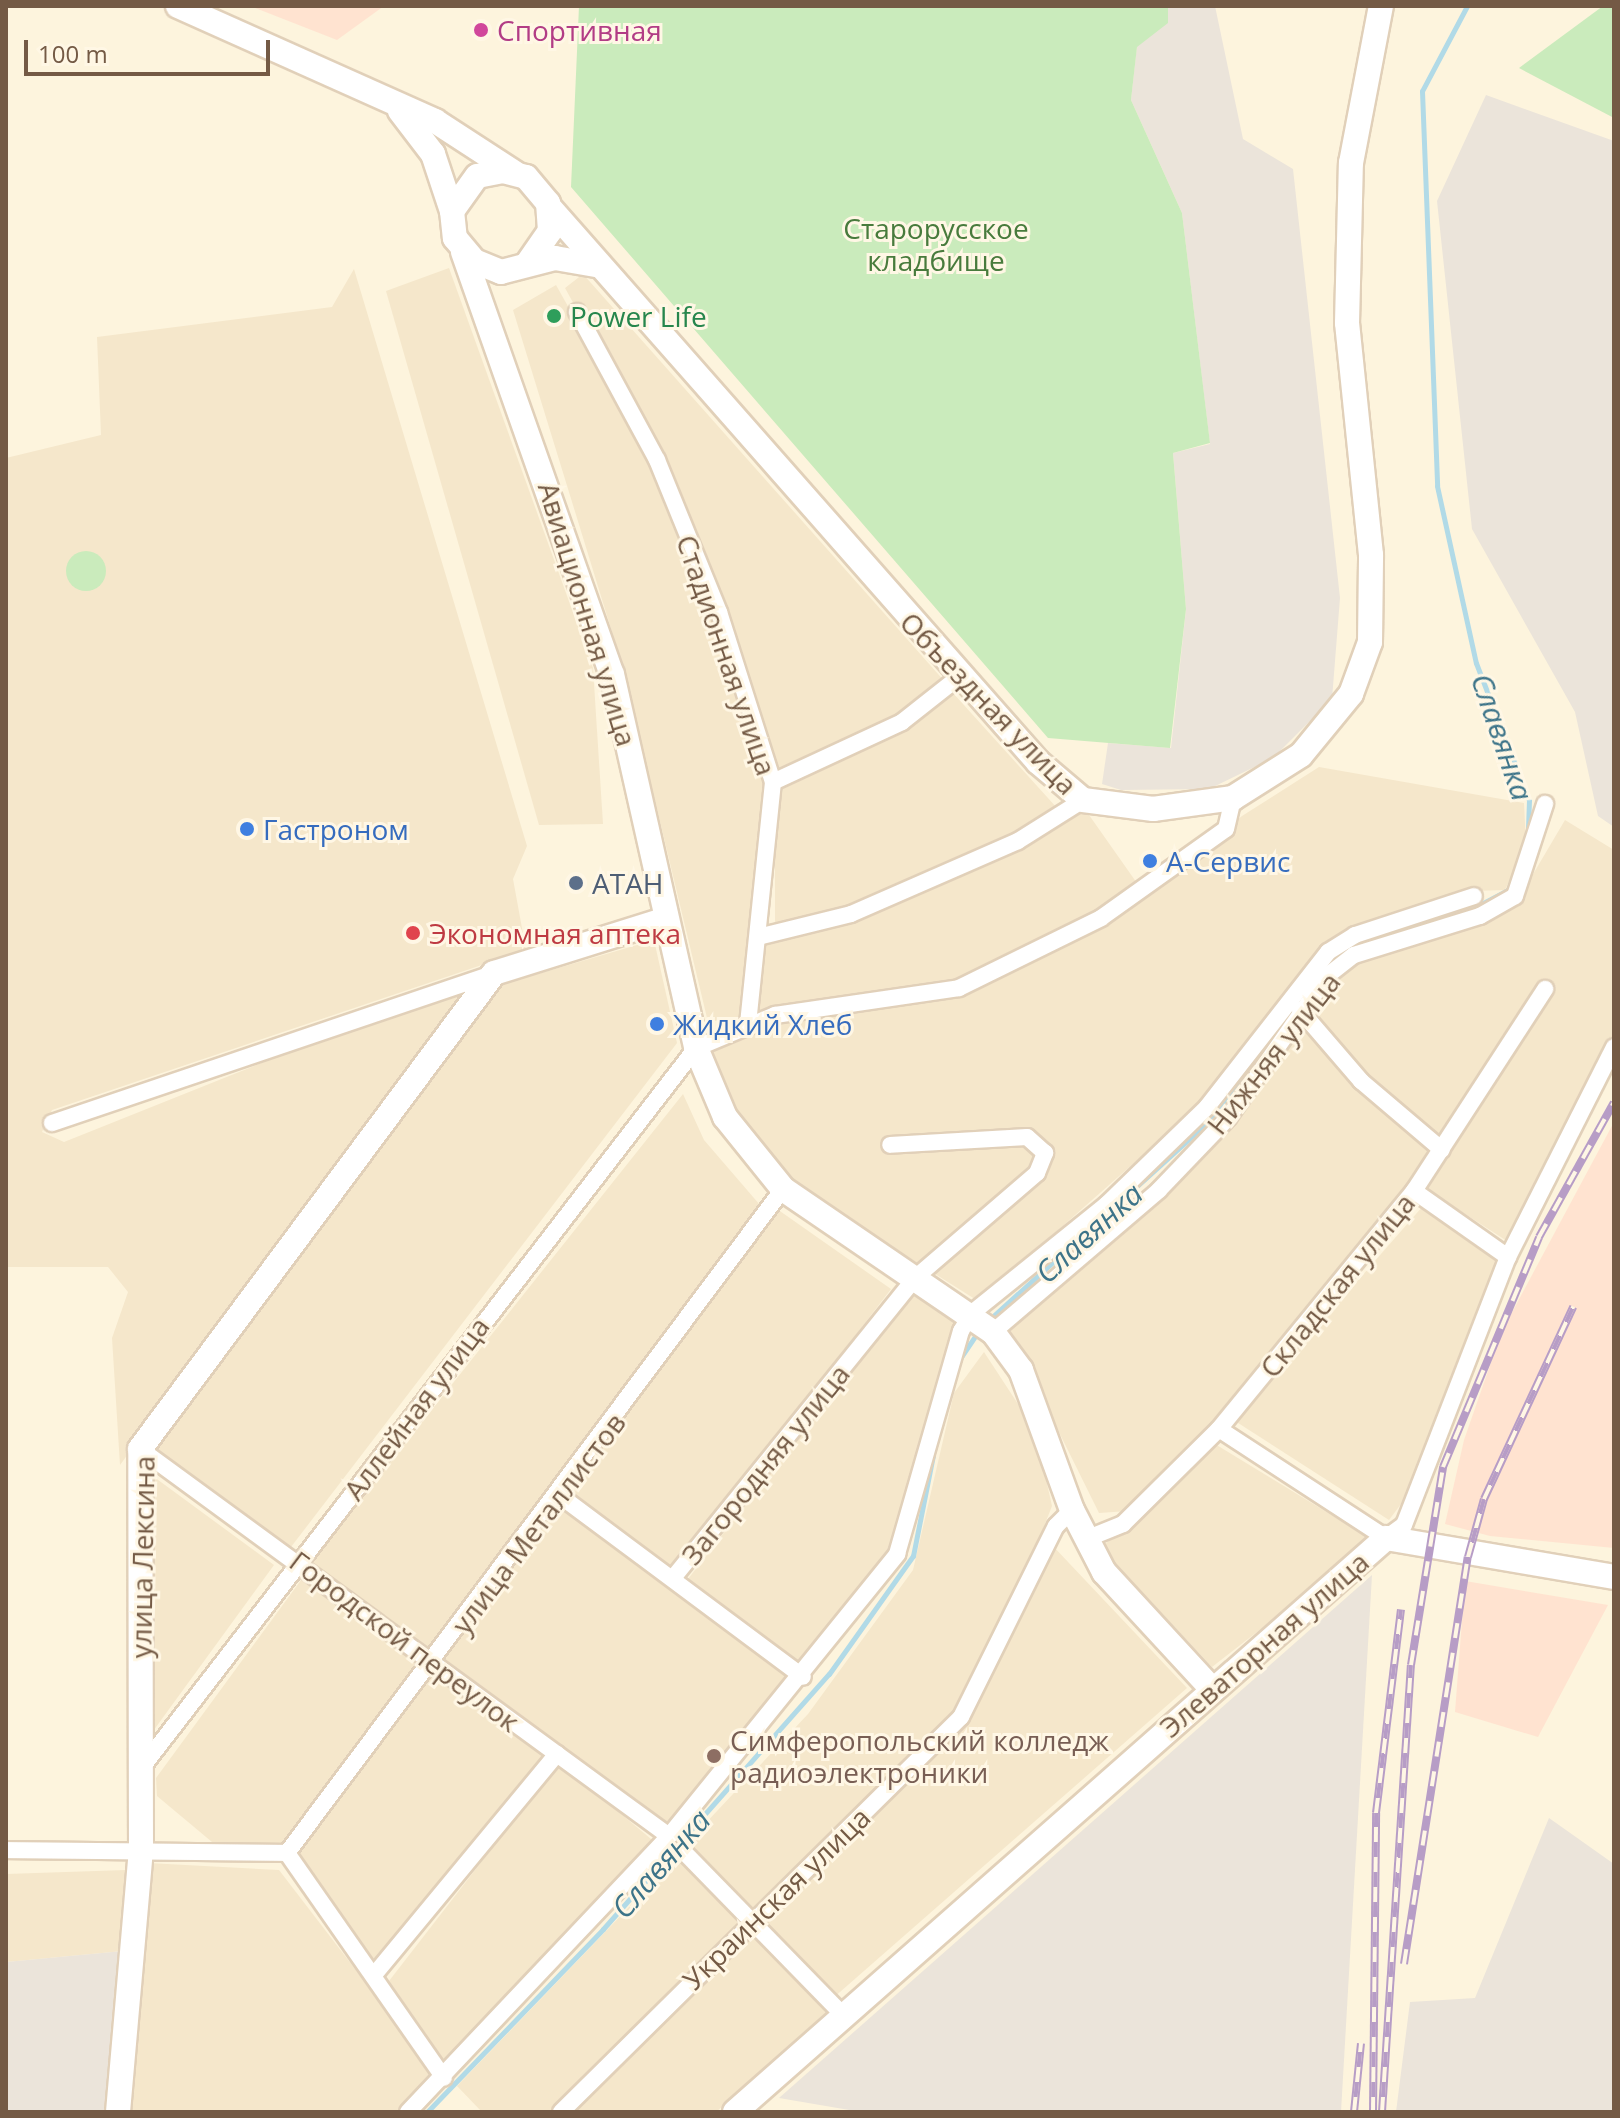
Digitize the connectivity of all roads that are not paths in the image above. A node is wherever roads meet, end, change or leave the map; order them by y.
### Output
1 (178, 6) edge
2 (1381, 6) edge
3 (395, 107) junction
4 (515, 173) junction
5 (550, 208) junction
6 (452, 211) junction
7 (463, 252) junction
8 (595, 265) junction
9 (520, 267) junction
10 (577, 312) dead end
11 (486, 315) junction
12 (959, 677) junction
13 (773, 782) junction
14 (1233, 798) junction
15 (1083, 800) junction
16 (1545, 804) dead end
17 (1474, 896) dead end
18 (666, 919) junction
19 (762, 936) junction
20 (494, 973) junction
21 (1545, 989) dead end
22 (1300, 1010) junction
23 (748, 1022) junction
24 (1614, 1047) edge
25 (696, 1048) junction
26 (52, 1123) dead end
27 (890, 1145) dead end
28 (1442, 1150) junction
29 (783, 1189) junction
30 (1414, 1191) junction
31 (1508, 1257) junction
32 (915, 1278) junction
33 (972, 1313) junction
34 (993, 1332) junction
35 (1219, 1429) junction
36 (140, 1449) junction
37 (559, 1495) junction
38 (1072, 1510) junction
39 (1386, 1538) junction
40 (1086, 1539) junction
41 (298, 1561) junction
42 (1614, 1577) edge
43 (673, 1578) junction
44 (432, 1666) junction
45 (803, 1677) junction
46 (1212, 1689) junction
47 (557, 1754) junction
48 (139, 1771) junction
49 (669, 1836) junction
50 (141, 1848) junction
51 (6, 1850) edge
52 (287, 1853) junction
53 (686, 1854) dead end
54 (752, 1924) junction
55 (374, 1975) junction
56 (843, 2015) junction
57 (444, 2078) junction
58 (749, 2108) edge
59 (118, 2112) edge
60 (408, 2112) edge
61 (561, 2112) edge

1 - 3 main road
2 - 14 main road, Объездная улица
3 - 4 main road
3 - 6 main road
4 - 5 main road
4 - 6 main road
5 - 8 main road, Объездная улица
5 - 9 main road
6 - 7 main road
7 - 9 main road
7 - 11 main road, Авиационная улица
8 - 9 main road
8 - 12 main road, Объездная улица
9 - 11 main road
10 - 13 street, Стадионная улица
11 - 18 main road, Авиационная улица
12 - 13 street
12 - 15 main road, Объездная улица
13 - 19 street, Стадионная улица
14 - 15 main road, Объездная улица
14 - 23 street
15 - 19 street
16 - 22 street, Нижняя улица
17 - 33 street, Нижняя улица
18 - 20 main road
18 - 25 main road, Авиационная улица
19 - 23 street, Стадионная улица
20 - 26 street
20 - 36 main road, улица Лексина
21 - 28 street, Складская улица
22 - 28 street
22 - 34 street, Нижняя улица
23 - 25 street
24 - 31 street, Элеваторная улица
25 - 29 main road, Авиационная улица
25 - 41 street, Аллейная улица
27 - 32 street, Загородняя улица
28 - 30 street, Складская улица
29 - 32 main road, Авиационная улица
29 - 37 street, улица Металлистов
30 - 31 street
30 - 35 street, Складская улица
31 - 39 street, Элеваторная улица
32 - 33 main road, Авиационная улица
32 - 43 street, Загородняя улица
33 - 34 main road, Авиационная улица
33 - 45 street
34 - 38 main road, Авиационная улица
35 - 39 street
35 - 40 street, Складская улица
36 - 41 street, Городской переулок
36 - 48 main road, улица Лексина
37 - 43 street, Загородняя улица
37 - 44 street, улица Металлистов
38 - 40 main road, Авиационная улица
38 - 54 street, Украинская улица
39 - 42 main road
39 - 46 main road, Элеваторная улица
40 - 46 main road, Авиационная улица
41 - 44 street, Городской переулок
41 - 48 street, Аллейная улица
43 - 45 street
44 - 47 street, Городской переулок
44 - 52 street, улица Металлистов
45 - 49 street
46 - 56 main road, Элеваторная улица
47 - 49 street, Городской переулок
47 - 55 street
48 - 50 main road, улица Лексина
49 - 57 street
50 - 51 street
50 - 52 street
50 - 59 main road, улица Лексина
52 - 55 street
53 - 54 street
54 - 56 street
54 - 61 street, Украинская улица
55 - 57 street
56 - 58 main road, Элеваторная улица
57 - 60 street

